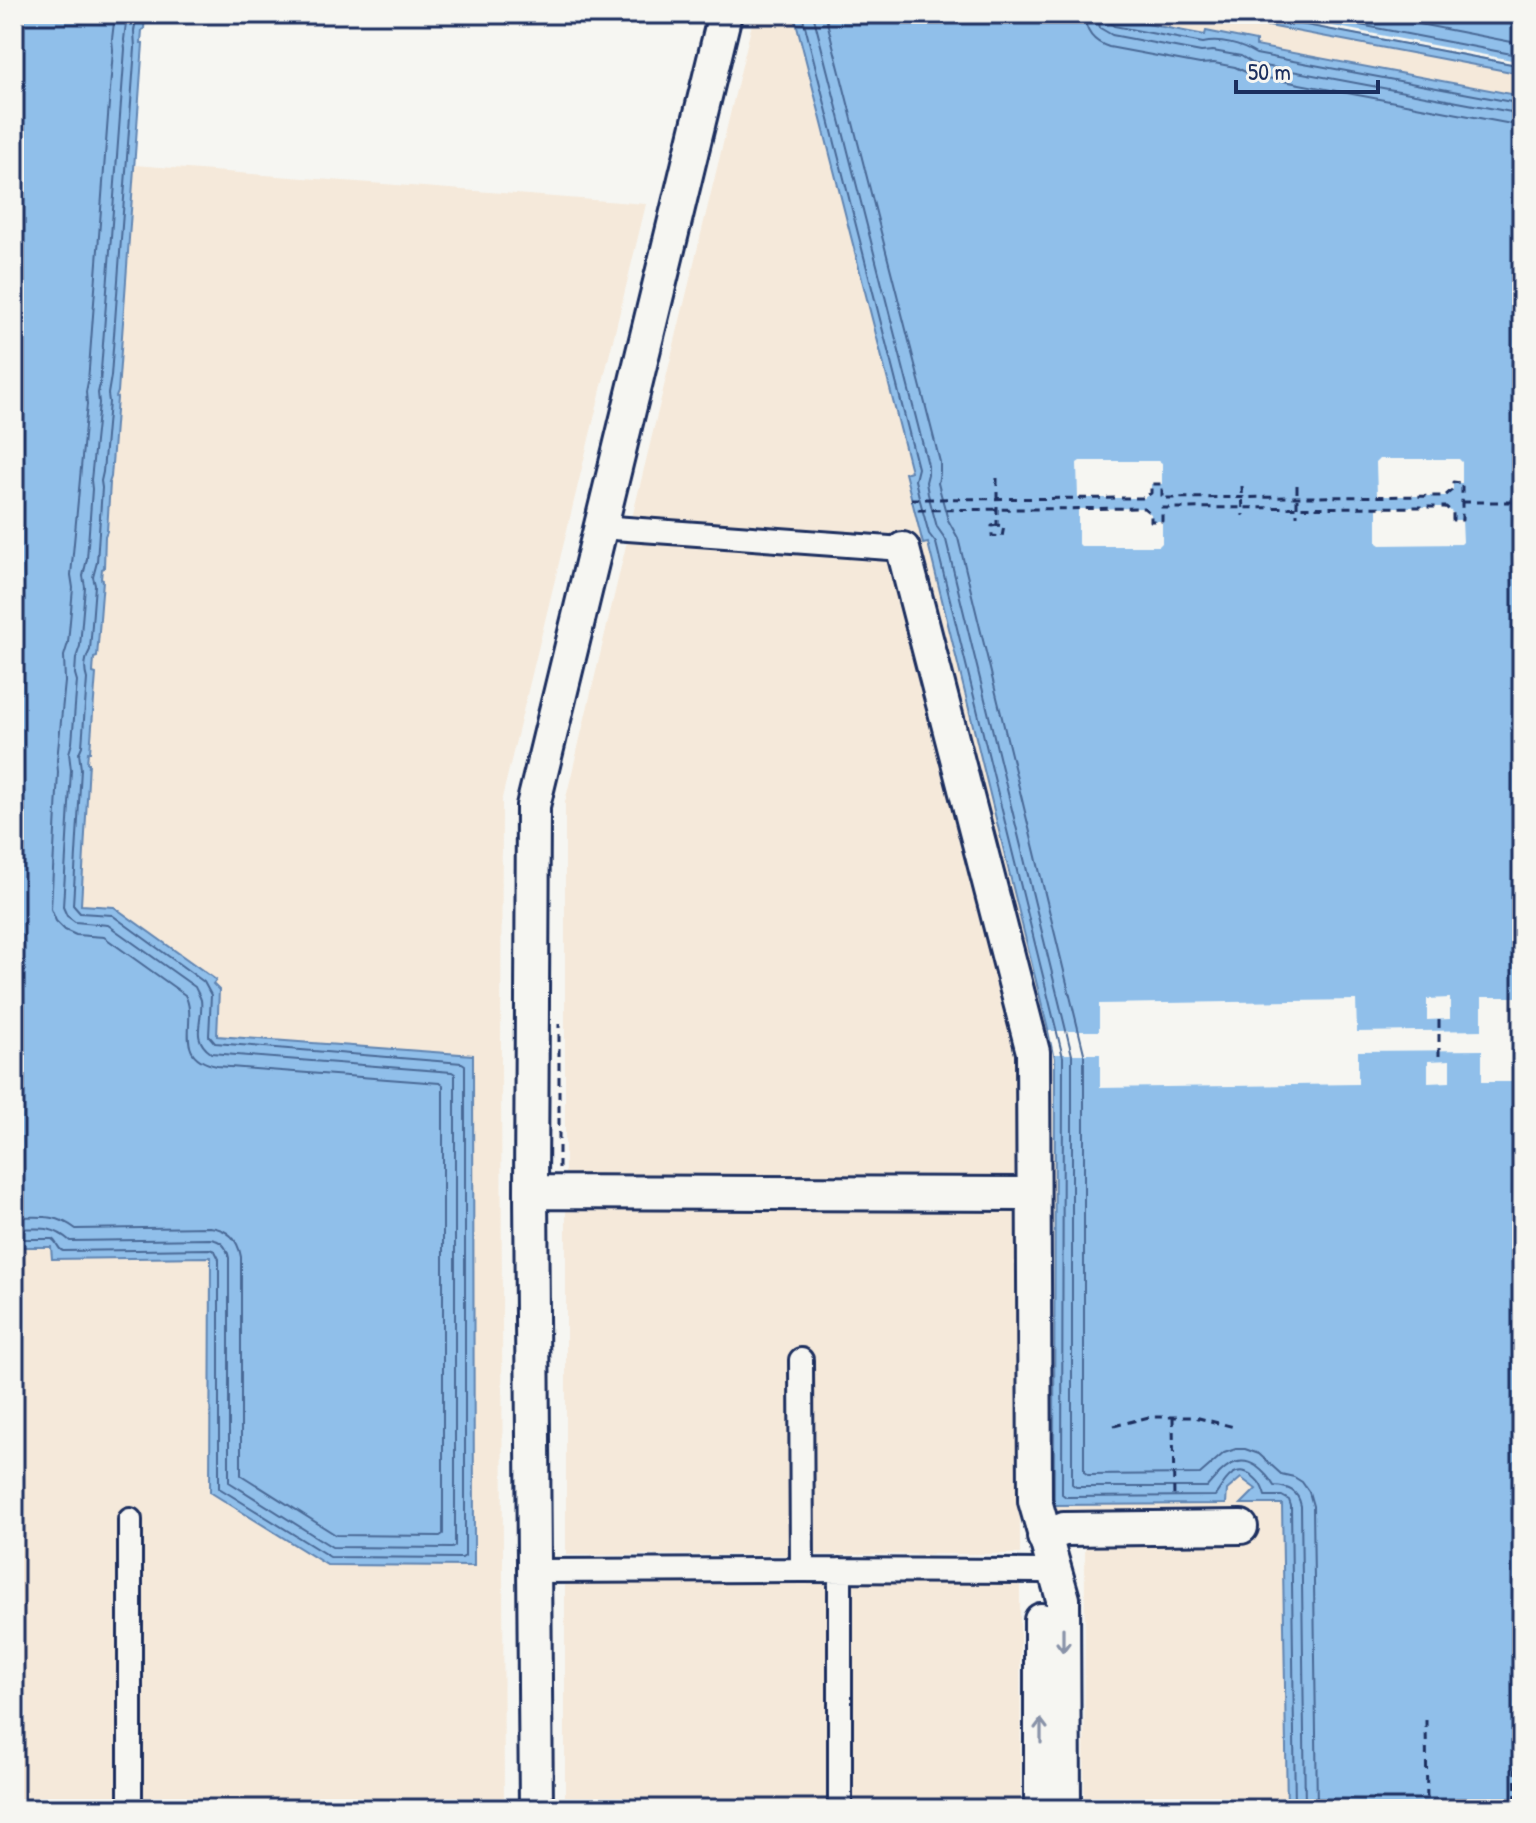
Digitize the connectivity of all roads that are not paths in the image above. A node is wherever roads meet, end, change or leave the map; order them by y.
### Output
1 (725, 14) edge
2 (600, 527) junction
3 (903, 549) joint
4 (531, 1192) junction
5 (1033, 1194) junction
6 (801, 1360) dead end
7 (130, 1520) dead end
8 (1241, 1527) dead end
9 (1044, 1537) junction
10 (802, 1570) junction
11 (840, 1570) junction
12 (534, 1571) junction
13 (1041, 1571) junction
14 (130, 1809) edge
15 (536, 1809) edge
16 (840, 1809) edge
17 (1041, 1809) edge
18 (1064, 1809) edge

1 - 2 street
2 - 3 street
2 - 4 street
3 - 5 street
4 - 5 street
4 - 12 street
5 - 9 street
6 - 10 street
7 - 14 street
8 - 9 street
9 - 13 street
9 -> 18 street
10 - 11 street
10 - 12 street
11 - 13 street
11 - 16 street
12 - 15 street
17 -> 13 street

